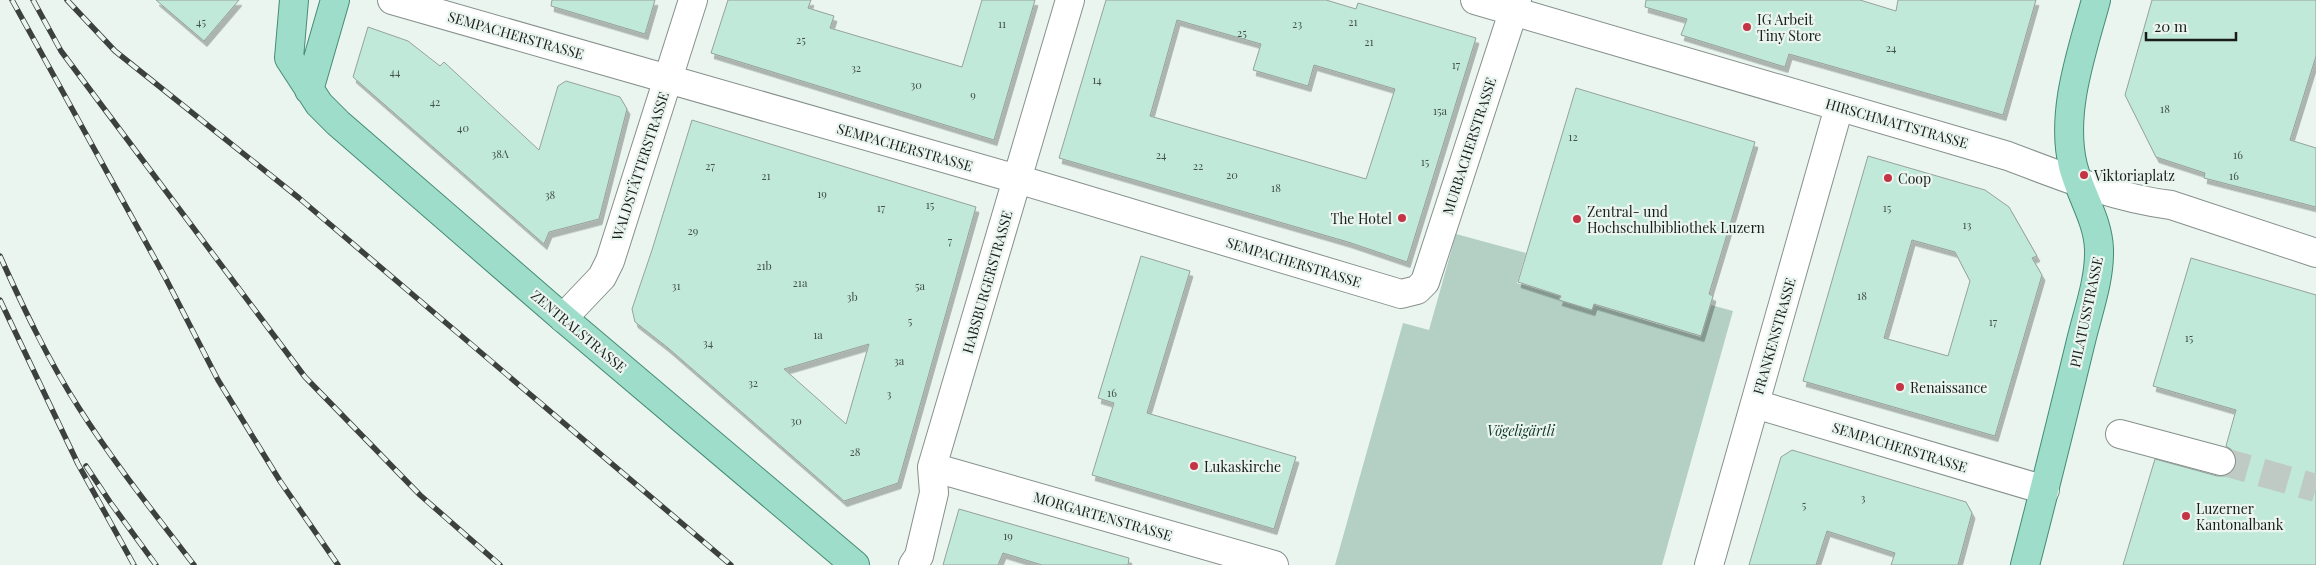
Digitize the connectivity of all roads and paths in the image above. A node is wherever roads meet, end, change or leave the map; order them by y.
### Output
1 (294, 0) edge
2 (335, 0) edge
3 (392, 0) edge
4 (693, 0) edge
5 (1070, 0) edge
6 (1475, 0) edge
7 (2096, 0) edge
8 (1515, 6) edge
9 (669, 78) junction
10 (309, 90) junction
11 (1839, 106) junction
12 (1017, 179) junction
13 (2079, 183) junction
14 (2316, 253) edge
15 (1417, 290) joint
16 (563, 318) junction
17 (1755, 404) junction
18 (2120, 434) dead end
19 (2221, 460) tunnel mouth
20 (932, 467) junction
21 (2045, 490) junction
22 (855, 565) edge
23 (913, 565) edge
24 (1274, 565) edge
25 (1709, 565) edge
26 (2025, 565) edge

1 - 10 main road, ZENTRALSTRASSE
2 - 10 main road
3 - 9 street, SEMPACHERSTRASSE
4 - 9 street, WALDSTÄTTERSTRASSE
5 - 12 street, HABSBURGERSTRASSE
6 - 8 street, HIRSCHMATTSTRASSE
7 - 13 main road, PILATUSSTRASSE
8 - 11 street, HIRSCHMATTSTRASSE
8 - 15 street, MURBACHERSTRASSE
9 - 12 street, SEMPACHERSTRASSE
9 - 16 street, WALDSTÄTTERSTRASSE
10 - 16 main road, ZENTRALSTRASSE
11 - 13 street, HIRSCHMATTSTRASSE
11 - 17 street, FRANKENSTRASSE
12 - 15 street, SEMPACHERSTRASSE
12 - 20 street, HABSBURGERSTRASSE
13 - 14 street, HIRSCHMATTSTRASSE
13 - 21 main road, PILATUSSTRASSE
16 - 22 main road, ZENTRALSTRASSE
17 - 21 street, SEMPACHERSTRASSE
17 - 25 street, FRANKENSTRASSE
18 - 19 street
20 - 23 street, HABSBURGERSTRASSE
20 - 24 street, MORGARTENSTRASSE
21 - 26 main road, PILATUSSTRASSE

